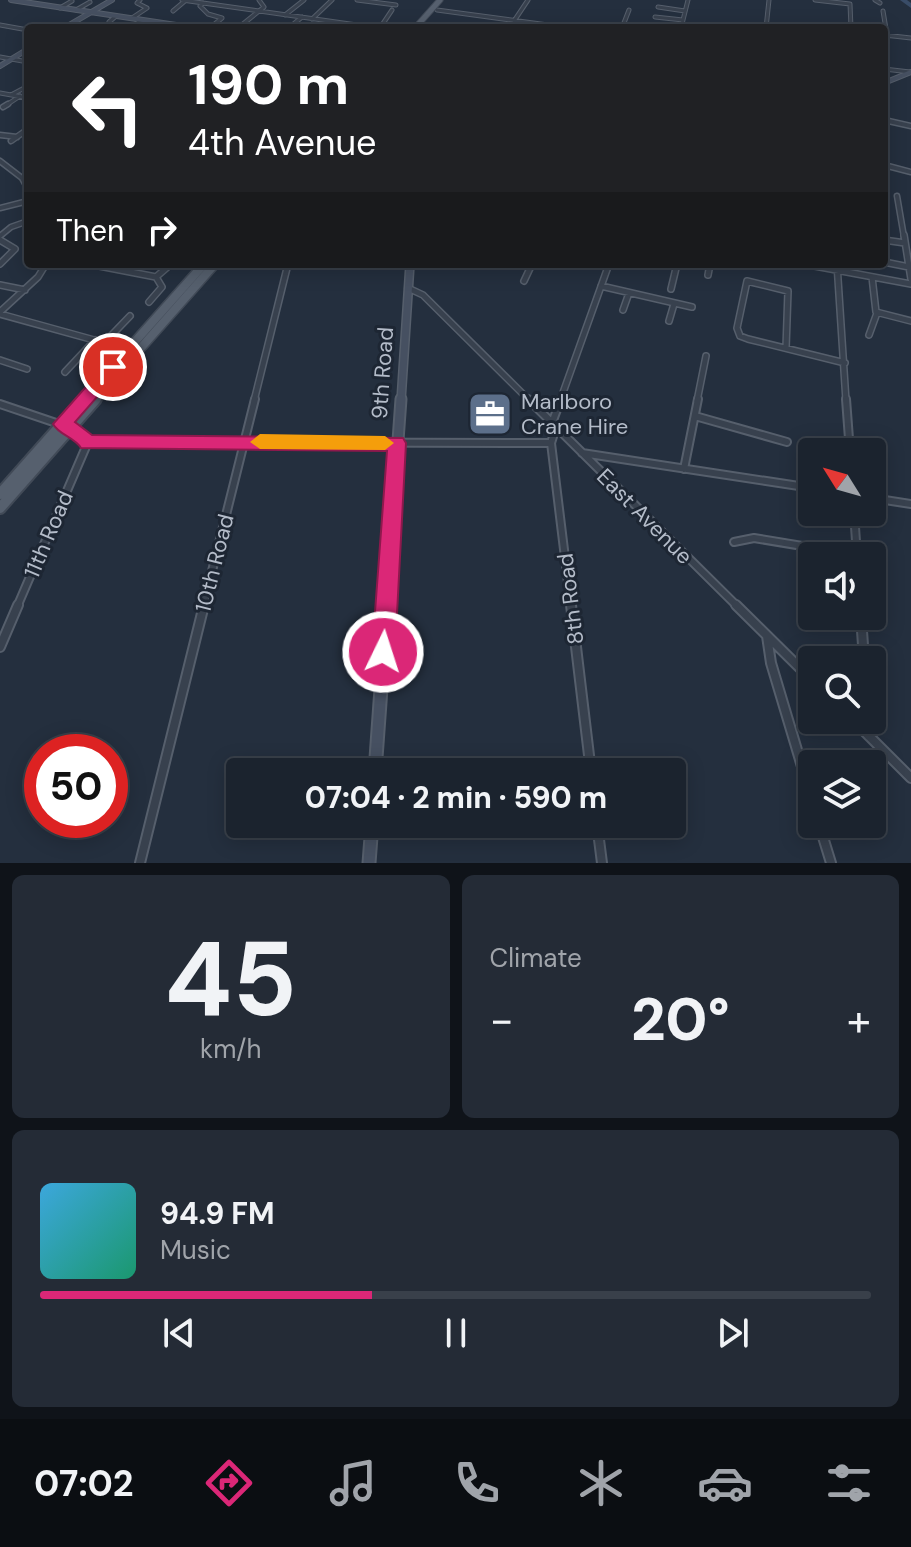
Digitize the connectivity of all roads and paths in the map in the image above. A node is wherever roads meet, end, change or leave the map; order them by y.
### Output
1 (11, 0) edge
2 (112, 0) edge
3 (140, 0) edge
4 (184, 0) edge
5 (224, 0) edge
6 (259, 0) edge
7 (304, 0) edge
8 (332, 0) edge
9 (357, 0) edge
10 (440, 0) edge
11 (446, 0) edge
12 (528, 0) edge
13 (687, 0) edge
14 (769, 0) edge
15 (815, 0) edge
16 (875, 0) edge
17 (72, 1) edge
18 (90, 2) edge
19 (850, 2) edge
20 (203, 3) junction
21 (880, 3) dead end
22 (218, 5) junction
23 (396, 5) dead end
24 (658, 7) dead end
25 (60, 8) junction
26 (76, 10) junction
27 (392, 10) dead end
28 (437, 10) junction
29 (629, 10) dead end
30 (173, 11) dead end
31 (260, 11) junction
32 (685, 11) junction
33 (883, 11) dead end
34 (90, 12) junction
35 (285, 15) junction
36 (116, 16) junction
37 (302, 17) junction
38 (655, 17) dead end
39 (132, 18) junction
40 (312, 19) junction
41 (142, 20) junction
42 (683, 20) junction
43 (514, 21) junction
44 (109, 22) dead end
45 (70, 24) edge
46 (136, 24) edge
47 (168, 24) edge
48 (215, 24) edge
49 (243, 24) edge
50 (294, 24) edge
51 (349, 24) edge
52 (382, 24) edge
53 (419, 24) edge
54 (425, 24) edge
55 (538, 24) edge
56 (624, 24) edge
57 (682, 24) edge
58 (766, 24) edge
59 (851, 24) edge
60 (885, 24) edge
61 (0, 25) edge
62 (24, 29) edge
63 (888, 35) edge
64 (911, 38) edge
65 (24, 51) edge
66 (0, 57) edge
67 (11, 59) junction
68 (24, 61) edge
69 (0, 66) edge
70 (888, 69) edge
71 (910, 72) edge
72 (888, 81) edge
73 (24, 88) edge
74 (0, 93) edge
75 (11, 95) junction
76 (20, 96) junction
77 (24, 97) edge
78 (3, 107) dead end
79 (888, 121) edge
80 (911, 126) edge
81 (24, 132) edge
82 (0, 135) edge
83 (17, 137) junction
84 (11, 141) dead end
85 (0, 161) edge
86 (888, 166) edge
87 (911, 172) edge
88 (24, 181) edge
89 (897, 196) dead end
90 (24, 202) edge
91 (0, 208) edge
92 (24, 222) edge
93 (0, 238) edge
94 (888, 241) edge
95 (905, 243) junction
96 (888, 263) edge
97 (0, 264) edge
98 (909, 267) junction
99 (44, 268) edge
100 (115, 268) edge
101 (166, 268) edge
102 (201, 268) edge
103 (211, 268) edge
104 (287, 268) edge
105 (410, 268) edge
106 (530, 268) edge
107 (608, 268) edge
108 (676, 268) edge
109 (709, 268) edge
110 (838, 268) edge
111 (708, 275) dead end
112 (156, 277) junction
113 (872, 277) junction
114 (524, 281) dead end
115 (911, 282) edge
116 (0, 285) edge
117 (601, 286) junction
118 (408, 288) junction
119 (671, 289) dead end
120 (25, 290) junction
121 (629, 293) junction
122 (149, 302) dead end
123 (674, 304) junction
124 (692, 307) dead end
125 (623, 310) dead end
126 (0, 313) edge
127 (877, 313) junction
128 (130, 316) dead end
129 (669, 321) dead end
130 (911, 321) edge
131 (869, 335) dead end
132 (95, 340) junction
133 (104, 343) junction
134 (123, 348) dead end
135 (786, 348) junction
136 (706, 356) dead end
137 (0, 360) edge
138 (845, 363) junction
139 (27, 369) dead end
140 (65, 372) dead end
141 (0, 404) edge
142 (695, 416) junction
143 (554, 425) junction
144 (67, 426) junction
145 (849, 438) edge
146 (88, 442) junction
147 (244, 442) junction
148 (787, 442) dead end
149 (397, 443) junction
150 (551, 443) junction
151 (581, 452) junction
152 (684, 469) junction
153 (798, 486) edge
154 (0, 494) edge
155 (886, 500) edge
156 (911, 504) edge
157 (0, 508) edge
158 (734, 542) dead end
159 (798, 546) edge
160 (767, 636) junction
161 (0, 647) edge
162 (798, 666) edge
163 (869, 736) edge
164 (798, 753) edge
165 (376, 758) edge
166 (589, 758) edge
167 (911, 778) edge
168 (371, 838) edge
169 (599, 838) edge
170 (823, 838) edge
171 (140, 863) edge
172 (369, 863) edge
173 (602, 863) edge
174 (831, 863) edge

1 - 25 main road
2 - 34 main road
3 - 39 street
4 - 20 street
4 - 30 street
5 - 22 street
6 - 31 street
7 - 35 street
8 - 40 street
9 - 23 street
10 - 53 main road
11 - 28 main road
12 - 43 street
13 - 32 street
14 - 58 street
15 - 19 street
16 - 21 street
17 - 25 street
18 - 26 street
19 - 59 street
20 - 22 street
20 - 48 street
22 - 31 street
24 - 32 street
25 - 26 main road
26 - 34 main road
27 - 52 street
28 - 43 street
28 - 54 main road
29 - 56 street
31 - 35 street
31 - 49 street
32 - 42 street
33 - 60 street
34 - 36 main road
34 - 45 main road
35 - 37 street
36 - 39 main road
36 - 44 street
37 - 40 street
37 - 50 street
38 - 42 street
39 - 41 main road
40 - 51 street
41 - 46 street
41 - 47 main road
42 - 57 street
43 - 55 street
61 - 62 street
63 - 64 street
65 - 67 main road
66 - 67 street
67 - 68 street
67 - 69 main road
70 - 71 street
71 - 72 main road
73 - 75 street
74 - 75 street
75 - 76 street
76 - 77 street
76 - 78 street
79 - 80 street
81 - 83 street
82 - 83 street
83 - 84 street
85 - 88 street
86 - 87 street
89 - 95 street
90 - 91 street
92 - 93 street
93 - 97 street
94 - 95 street
95 - 98 street
96 - 98 street
98 - 115 street
99 - 120 street
100 - 112 street
101 - 112 street
102 - 144 main road
103 - 144 main road
104 - 147 street, 10th Road
105 - 118 main road, 9th Road
106 - 114 street
107 - 117 street, 8th Road
108 - 119 street
109 - 111 street
110 - 113 street
110 - 138 street
112 - 122 street
113 - 115 street
113 - 127 street
116 - 120 street
117 - 121 street
117 - 143 street, 8th Road
118 - 143 street, East Avenue
118 - 149 main road, 9th Road
120 - 126 street
121 - 123 street
121 - 125 street
123 - 124 street
123 - 129 street
126 - 132 street
127 - 130 street
127 - 131 street
128 - 133 street
132 - 133 street
132 - 140 street
133 - 134 street
135 - 135 street
135 - 138 street
136 - 142 street
137 - 139 street
138 - 145 street
141 - 144 street
142 - 148 street
142 - 152 street
143 - 150 street, 8th Road
143 - 151 street, East Avenue
144 - 146 street
144 - 154 main road
144 - 157 main road
146 - 147 street
146 - 161 street, 11th Road
147 - 149 street
147 - 171 street, 10th Road
149 - 150 street
149 - 165 main road, 9th Road
150 - 166 street, 8th Road
151 - 152 street
151 - 160 street, East Avenue
152 - 153 street
155 - 156 street
158 - 159 street
160 - 162 street, East Avenue
160 - 164 street
163 - 167 street
168 - 172 main road
169 - 173 street
170 - 174 street

